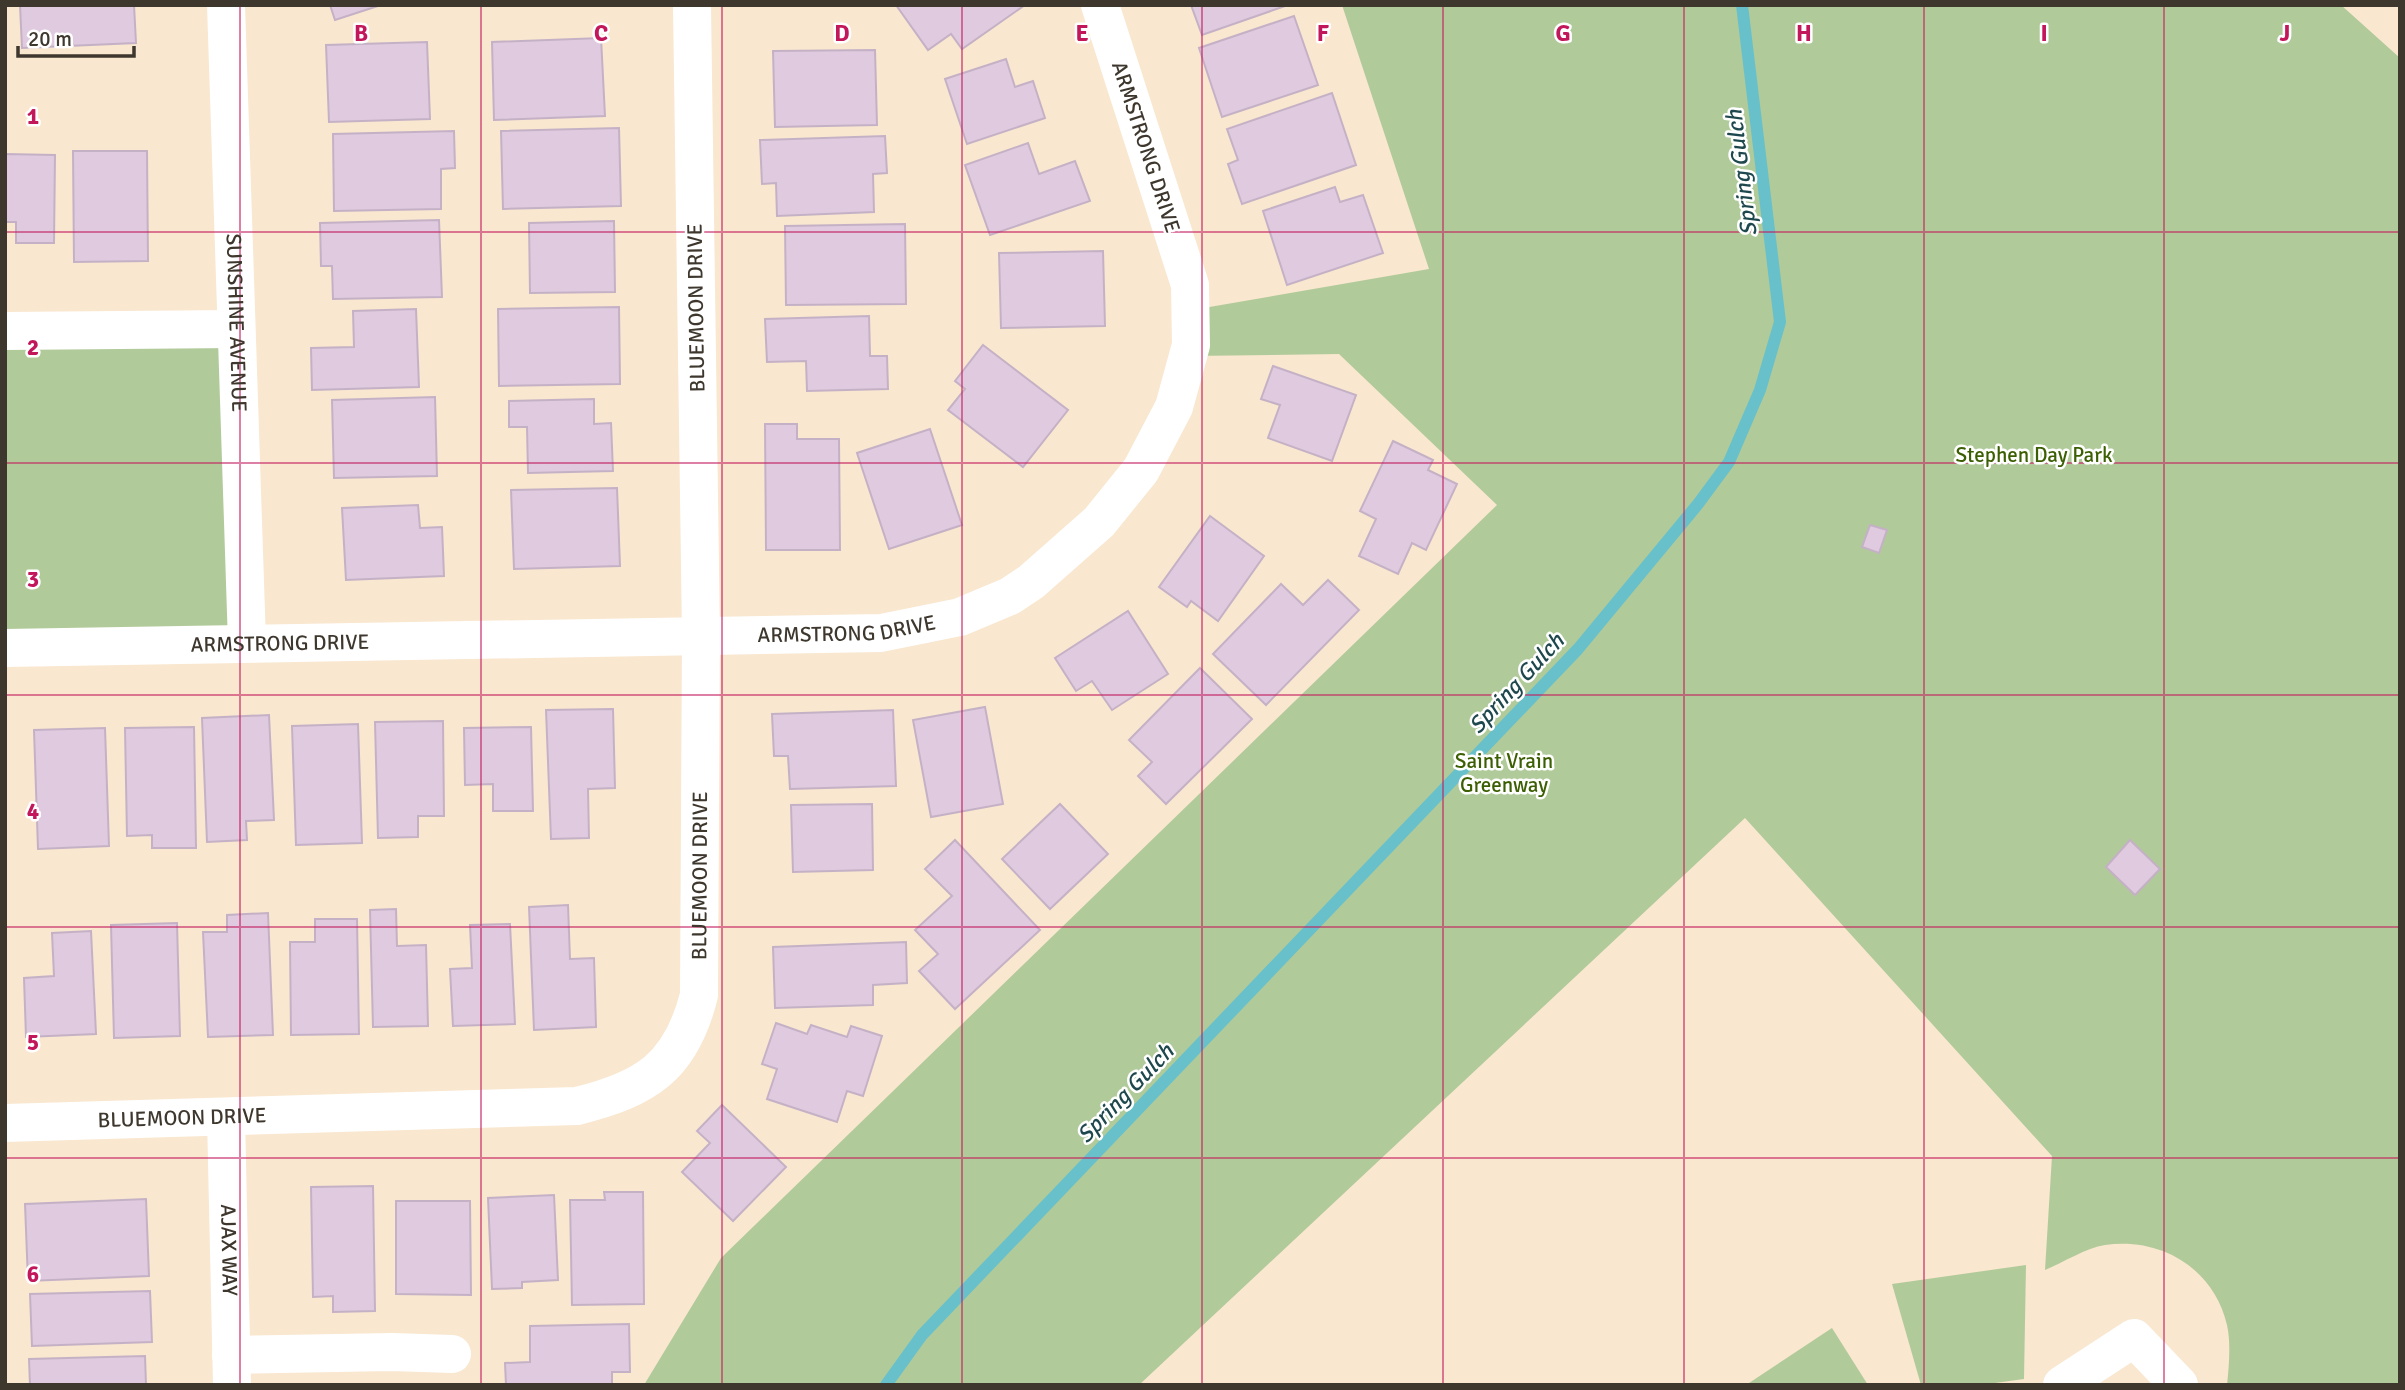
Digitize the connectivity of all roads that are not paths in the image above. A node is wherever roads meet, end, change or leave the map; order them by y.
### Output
1 (226, 5) edge
2 (692, 5) edge
3 (1100, 5) edge
4 (235, 329) junction
5 (5, 331) edge
6 (701, 636) junction
7 (247, 643) junction
8 (5, 648) edge
9 (226, 1117) junction
10 (5, 1123) edge
11 (452, 1354) dead end
12 (232, 1370) edge
13 (2062, 1385) edge
14 (2179, 1385) edge

1 - 4 street, SUNSHINE AVENUE
2 - 6 street, BLUEMOON DRIVE
3 - 6 street, ARMSTRONG DRIVE
4 - 5 street
4 - 7 street, SUNSHINE AVENUE
6 - 7 street, ARMSTRONG DRIVE
6 - 9 street, BLUEMOON DRIVE
7 - 8 street, ARMSTRONG DRIVE
9 - 10 street, BLUEMOON DRIVE
9 - 12 street, AJAX WAY
11 - 12 street
13 - 14 street

